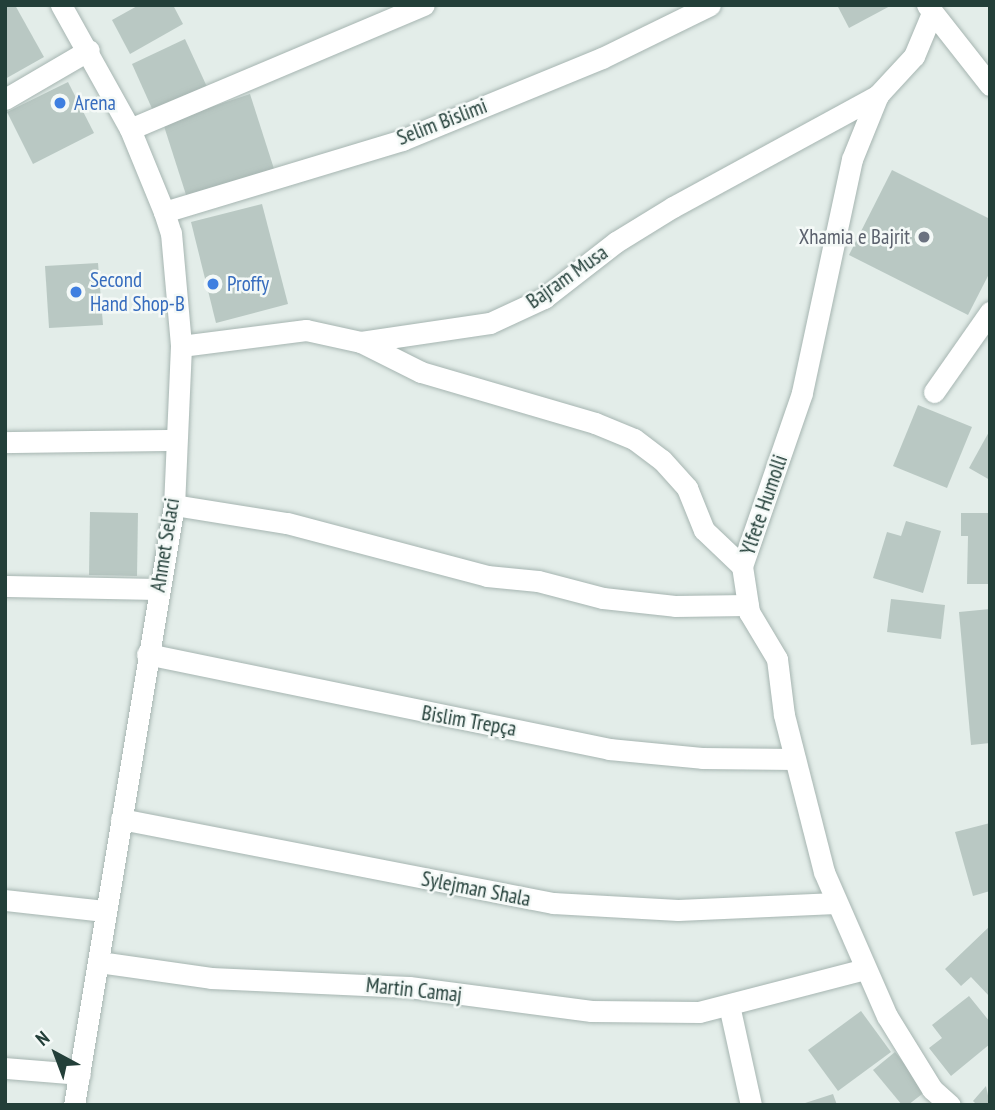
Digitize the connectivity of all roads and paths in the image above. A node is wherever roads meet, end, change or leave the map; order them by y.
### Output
1 (61, 5) edge
2 (424, 5) edge
3 (710, 5) edge
4 (929, 9) edge
5 (89, 50) junction
6 (990, 85) edge
7 (878, 95) junction
8 (5, 99) edge
9 (130, 129) junction
10 (164, 212) junction
11 (990, 312) edge
12 (361, 342) junction
13 (181, 346) junction
14 (934, 392) dead end
15 (175, 440) junction
16 (5, 442) edge
17 (174, 505) junction
18 (742, 566) junction
19 (5, 586) edge
20 (159, 589) junction
21 (748, 605) junction
22 (147, 653) junction
23 (794, 759) junction
24 (121, 819) junction
25 (5, 900) edge
26 (836, 903) junction
27 (105, 911) junction
28 (99, 962) junction
29 (865, 969) junction
30 (729, 1005) junction
31 (5, 1068) edge
32 (80, 1074) junction
33 (74, 1105) edge
34 (751, 1105) edge
35 (950, 1105) edge

1 - 5 street, Ahmet Selaci
2 - 9 street
3 - 10 street, Selim Bislimi
4 - 6 street
4 - 7 street, Ylfete Humolli
5 - 8 street
5 - 9 street, Ahmet Selaci
7 - 12 street, Bajram Musa
7 - 18 street, Ylfete Humolli
9 - 10 street, Ahmet Selaci
10 - 13 street, Ahmet Selaci
11 - 14 street
12 - 13 street, Bajram Musa
12 - 18 street
13 - 15 street, Ahmet Selaci
15 - 16 street
15 - 17 street, Ahmet Selaci
17 - 20 street, Ahmet Selaci
17 - 21 street
18 - 21 street, Ylfete Humolli
19 - 20 street
20 - 22 street, Ahmet Selaci
21 - 23 street, Ylfete Humolli
22 - 23 street, Bislim Trepça
22 - 24 street, Ahmet Selaci
23 - 26 street, Ylfete Humolli
24 - 26 street, Sylejman Shala
24 - 27 street, Ahmet Selaci
25 - 27 street
26 - 29 street, Ylfete Humolli
27 - 28 street, Ahmet Selaci
28 - 30 street, Martin Camaj
28 - 32 street, Ahmet Selaci
29 - 30 street, Martin Camaj
29 - 35 street, Ylfete Humolli
30 - 34 street
31 - 32 street
32 - 33 street, Ahmet Selaci

